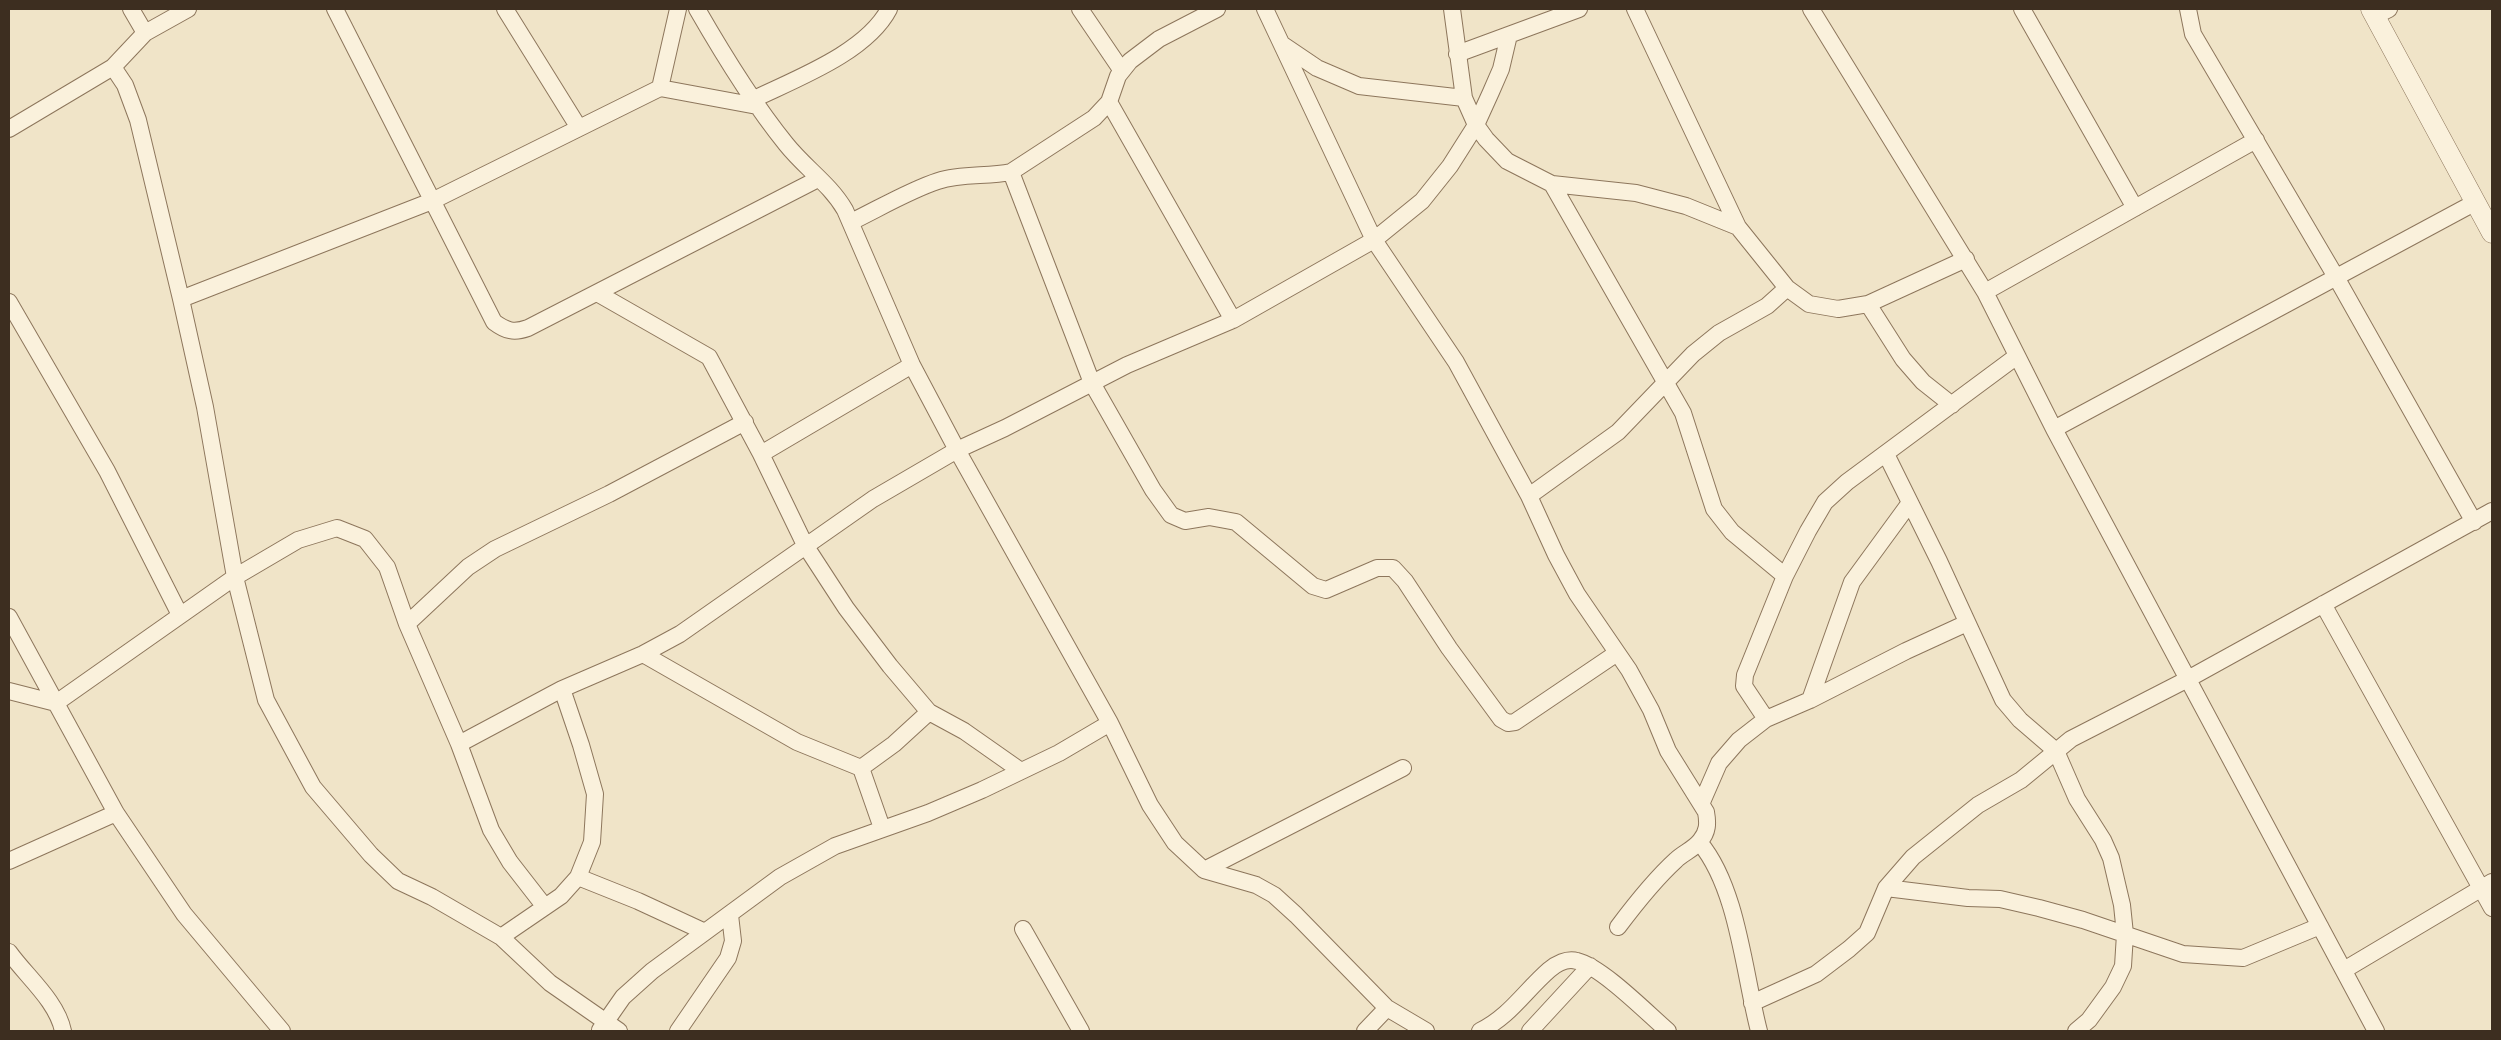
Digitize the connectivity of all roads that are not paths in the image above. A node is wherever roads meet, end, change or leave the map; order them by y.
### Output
1 (131, 9) edge
2 (188, 9) edge
3 (335, 9) edge
4 (505, 9) edge
5 (678, 9) edge
6 (697, 9) edge
7 (889, 9) edge
8 (1080, 9) edge
9 (1217, 9) edge
10 (1265, 9) edge
11 (1452, 9) edge
12 (1579, 9) edge
13 (1635, 9) edge
14 (1811, 9) edge
15 (2022, 9) edge
16 (2188, 9) edge
17 (2378, 11) edge
18 (144, 33) junction
19 (1509, 35) junction
20 (1282, 44) junction
21 (1458, 54) junction
22 (114, 67) junction
23 (1122, 71) junction
24 (660, 88) junction
25 (1464, 98) junction
26 (1109, 102) junction
27 (754, 103) junction
28 (1476, 125) junction
29 (580, 128) junction
30 (9, 129) edge
31 (2256, 140) junction
32 (1011, 172) junction
33 (818, 179) junction
34 (1552, 184) junction
35 (432, 201) junction
36 (2476, 202) junction
37 (2135, 208) junction
38 (851, 222) junction
39 (1738, 227) junction
40 (2492, 233) edge
41 (1374, 240) junction
42 (1966, 259) junction
43 (2336, 277) junction
44 (1787, 288) junction
45 (1985, 292) junction
46 (597, 293) junction
47 (181, 299) junction
48 (9, 302) edge
49 (1868, 304) junction
50 (1233, 320) junction
51 (2017, 356) junction
52 (912, 364) junction
53 (1092, 383) junction
54 (1665, 385) junction
55 (1952, 405) junction
56 (744, 422) junction
57 (2054, 429) junction
58 (957, 450) junction
59 (761, 454) junction
60 (1886, 454) junction
61 (1529, 496) junction
62 (1909, 504) junction
63 (2492, 511) edge
64 (2474, 522) junction
65 (805, 546) junction
66 (1785, 576) junction
67 (235, 577) junction
68 (2323, 604) junction
69 (180, 615) junction
70 (9, 617) edge
71 (1967, 623) junction
72 (407, 624) junction
73 (1618, 653) junction
74 (643, 654) junction
75 (2188, 679) junction
76 (562, 689) junction
77 (9, 691) edge
78 (1810, 700) junction
79 (56, 703) junction
80 (929, 712) junction
81 (1766, 719) junction
82 (1110, 723) junction
83 (459, 744) junction
84 (2056, 751) junction
85 (860, 768) junction
86 (1403, 768) dead end
87 (1021, 771) junction
88 (1702, 802) junction
89 (116, 813) junction
90 (882, 828) junction
91 (1700, 843) junction
92 (9, 862) edge
93 (1204, 870) junction
94 (578, 877) junction
95 (2487, 885) edge
96 (1886, 888) junction
97 (545, 907) junction
98 (2492, 908) edge
99 (730, 916) junction
100 (2320, 926) junction
101 (1618, 927) dead end
102 (1023, 929) dead end
103 (705, 932) junction
104 (2125, 934) junction
105 (501, 937) junction
106 (9, 952) edge
107 (1590, 966) junction
108 (2344, 970) junction
109 (1752, 1003) junction
110 (1387, 1008) junction
111 (608, 1028) edge
112 (63, 1031) edge
113 (282, 1031) edge
114 (678, 1031) edge
115 (1081, 1031) edge
116 (1365, 1031) edge
117 (1426, 1031) edge
118 (1480, 1031) edge
119 (1530, 1031) edge
120 (1668, 1031) edge
121 (1759, 1031) edge
122 (2076, 1031) edge
123 (2376, 1031) edge

1 - 18 street
2 - 18 street
3 - 35 street
4 - 29 street
5 - 24 street
6 - 27 street
7 - 27 street
8 - 23 street
9 - 23 street
10 - 20 street
11 - 21 street
12 - 19 street
13 - 39 street
14 - 42 street
15 - 37 street
16 - 31 street
17 - 36 street
18 - 22 street
19 - 21 street
19 - 28 street
20 - 25 street
20 - 41 street
21 - 25 street
22 - 30 street
22 - 47 street
23 - 26 street
24 - 27 street
24 - 29 street
25 - 28 street
26 - 32 street
26 - 50 street
27 - 33 street
28 - 34 street
28 - 41 street
29 - 35 street
31 - 37 street
31 - 43 street
32 - 38 street
32 - 53 street
33 - 38 street
33 - 46 street
34 - 39 street
34 - 54 street
35 - 46 street
35 - 47 street
36 - 40 street
36 - 43 street
37 - 45 street
38 - 52 street
39 - 44 street
41 - 50 street
41 - 61 street
42 - 45 street
42 - 49 street
43 - 57 street
43 - 64 street
44 - 49 street
44 - 54 street
45 - 51 street
46 - 56 street
47 - 67 street
48 - 69 street
49 - 55 street
50 - 53 street
51 - 55 street
51 - 57 street
52 - 58 street
52 - 59 street
53 - 58 street
53 - 73 street
54 - 61 street
54 - 66 street
55 - 60 street
56 - 59 street
56 - 72 street
57 - 75 street
58 - 65 street
58 - 82 street
59 - 65 street
60 - 62 street
60 - 66 street
61 - 73 street
62 - 71 street
62 - 78 street
63 - 64 street
64 - 68 street
65 - 74 street
65 - 80 street
66 - 81 street
67 - 69 street
67 - 72 street
67 - 105 street
68 - 75 street
68 - 95 street
69 - 79 street
70 - 79 street
71 - 78 street
71 - 84 street
72 - 83 street
73 - 88 street
74 - 76 street
74 - 85 street
75 - 84 street
75 - 100 street
76 - 83 street
76 - 94 street
77 - 79 street
78 - 81 street
79 - 89 street
80 - 85 street
80 - 87 street
81 - 88 street
82 - 87 street
82 - 93 street
83 - 97 street
84 - 96 street
84 - 104 street
85 - 90 street
86 - 93 street
87 - 90 street
88 - 91 street
89 - 92 street
89 - 113 street
90 - 99 street
91 - 101 street
91 - 109 street
93 - 110 street
94 - 97 street
94 - 103 street
95 - 98 street
95 - 108 street
96 - 104 street
96 - 109 street
97 - 105 street
99 - 103 street
99 - 114 street
100 - 104 street
100 - 108 street
102 - 115 street
103 - 111 street
104 - 122 street
105 - 111 street
106 - 112 street
107 - 118 street
107 - 119 street
107 - 120 street
108 - 123 street
109 - 121 street
110 - 116 street
110 - 117 street

